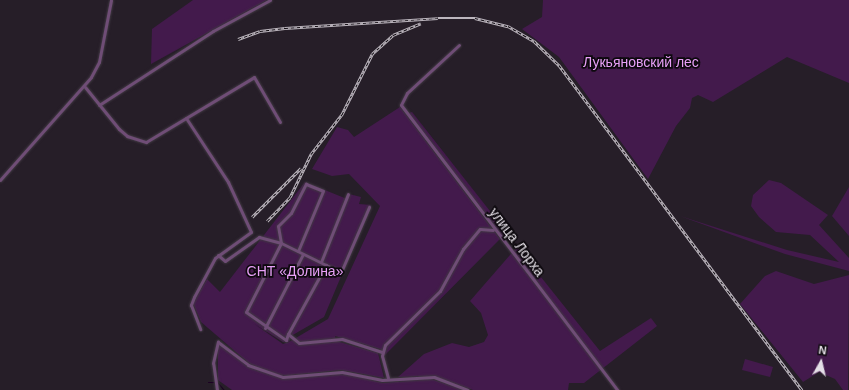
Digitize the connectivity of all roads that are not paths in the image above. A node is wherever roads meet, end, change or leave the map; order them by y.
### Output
1 (111, 0) edge
2 (270, 0) edge
3 (459, 45) dead end
4 (85, 87) junction
5 (99, 105) junction
6 (186, 118) junction
7 (280, 122) dead end
8 (0, 180) edge
9 (348, 194) dead end
10 (369, 207) dead end
11 (494, 230) junction
12 (281, 243) junction
13 (298, 252) junction
14 (303, 254) junction
15 (218, 255) junction
16 (321, 262) junction
17 (326, 265) junction
18 (265, 328) junction
19 (200, 329) dead end
20 (288, 334) junction
21 (382, 352) junction
22 (388, 378) junction
23 (217, 390) edge
24 (468, 390) edge
25 (617, 390) edge

1 - 4 street
2 - 5 street
3 - 11 street, улица Лорха
4 - 5 street
4 - 8 street
5 - 6 street
6 - 7 street
6 - 15 street
9 - 16 street
10 - 17 street
11 - 21 street
11 - 25 street, улица Лорха
12 - 13 street
12 - 13 street
12 - 15 street
12 - 18 street
13 - 14 street
14 - 16 street
14 - 18 street
15 - 19 street
16 - 17 street
17 - 20 street
18 - 20 street
20 - 21 street
21 - 22 street
22 - 23 street
22 - 24 street

